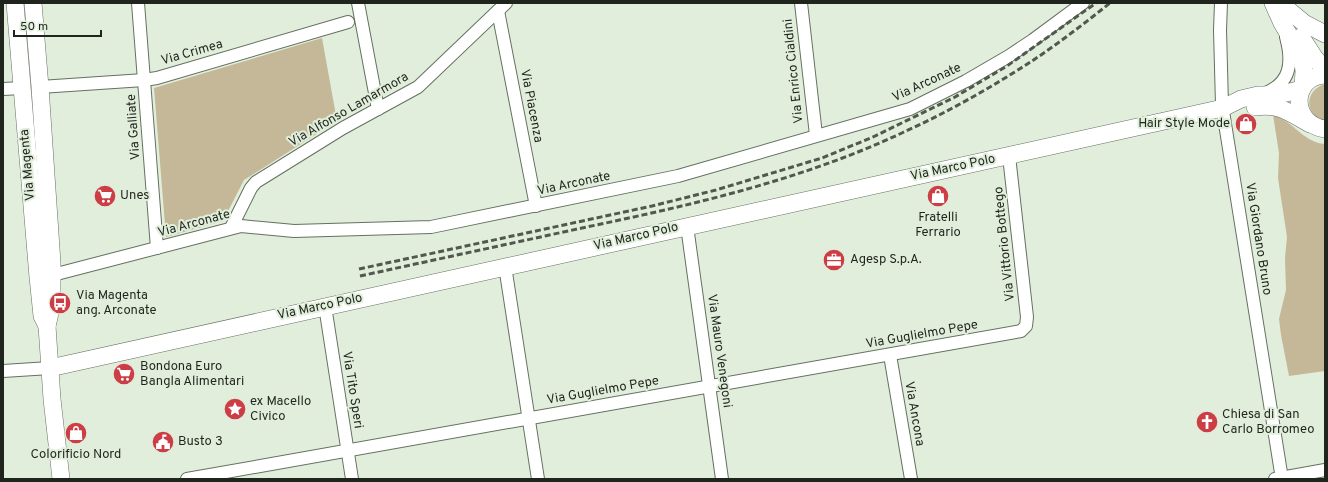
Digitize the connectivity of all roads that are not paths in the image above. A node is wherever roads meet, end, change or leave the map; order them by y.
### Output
1 (15, 3) edge
2 (33, 3) edge
3 (138, 3) edge
4 (358, 3) edge
5 (801, 3) edge
6 (1083, 3) edge
7 (1221, 3) edge
8 (1276, 4) edge
9 (502, 7) edge
10 (348, 22) dead end
11 (1282, 23) junction
12 (1325, 34) edge
13 (1325, 70) edge
14 (1325, 75) edge
15 (144, 80) junction
16 (40, 87) junction
17 (22, 88) junction
18 (1302, 88) junction
19 (3, 89) edge
20 (1258, 95) junction
21 (1223, 108) junction
22 (378, 109) junction
23 (1318, 126) edge
24 (816, 135) junction
25 (1009, 156) junction
26 (536, 206) junction
27 (687, 226) junction
28 (231, 228) junction
29 (157, 248) junction
30 (505, 266) junction
31 (45, 276) junction
32 (324, 306) junction
33 (1024, 329) joint
34 (890, 355) junction
35 (50, 368) junction
36 (3, 371) edge
37 (709, 386) junction
38 (529, 419) junction
39 (348, 451) junction
40 (1325, 470) edge
41 (61, 479) edge
42 (187, 479) edge
43 (352, 479) edge
44 (538, 479) edge
45 (722, 479) edge
46 (911, 479) edge
47 (1280, 479) edge

1 - 17 street, Via Magenta
2 - 16 street, Via Magenta
3 - 15 street, Via Galliate
4 - 22 street
5 - 24 street, Via Enrico Cialdini
6 - 24 street, Via Arconate
7 - 21 street, Via Giordano Bruno
8 - 11 street
8 - 12 street
8 - 13 street
9 - 22 street, Via Alfonso Lamarmora
9 - 26 street, Via Piacenza
10 - 15 street, Via Crimea
11 - 18 street
11 - 20 street
14 - 18 street, Via Marco Polo
15 - 16 street, Via Crimea
15 - 29 street, Via Galliate
16 - 31 street, Via Magenta
17 - 19 street
17 - 31 street, Via Magenta
18 - 20 street, Via Marco Polo
18 - 23 street
20 - 21 street, Via Marco Polo
21 - 23 street, Via Marco Polo
21 - 25 street, Via Marco Polo
21 - 47 street, Via Giordano Bruno
22 - 28 street, Via Alfonso Lamarmora
24 - 26 street, Via Arconate
25 - 27 street, Via Marco Polo
25 - 33 street, Via Vittorio Bottego
26 - 28 street, Via Arconate
27 - 30 street, Via Marco Polo
27 - 37 street, Via Mauro Venegoni
28 - 29 street, Via Arconate
29 - 31 street, Via Arconate
30 - 32 street, Via Marco Polo
30 - 38 street
31 - 35 street, Via Magenta
32 - 35 street, Via Marco Polo
32 - 39 street, Via Tito Speri
33 - 34 street, Via Guglielmo Pepe
34 - 37 street, Via Guglielmo Pepe
34 - 46 street, Via Ancona
35 - 36 street
35 - 41 street, Via Magenta
37 - 38 street, Via Guglielmo Pepe
37 - 45 street, Via Mauro Venegoni
38 - 39 street, Via Guglielmo Pepe
38 - 44 street
39 - 42 street, Via Guglielmo Pepe
39 - 43 street, Via Tito Speri
40 - 47 street

